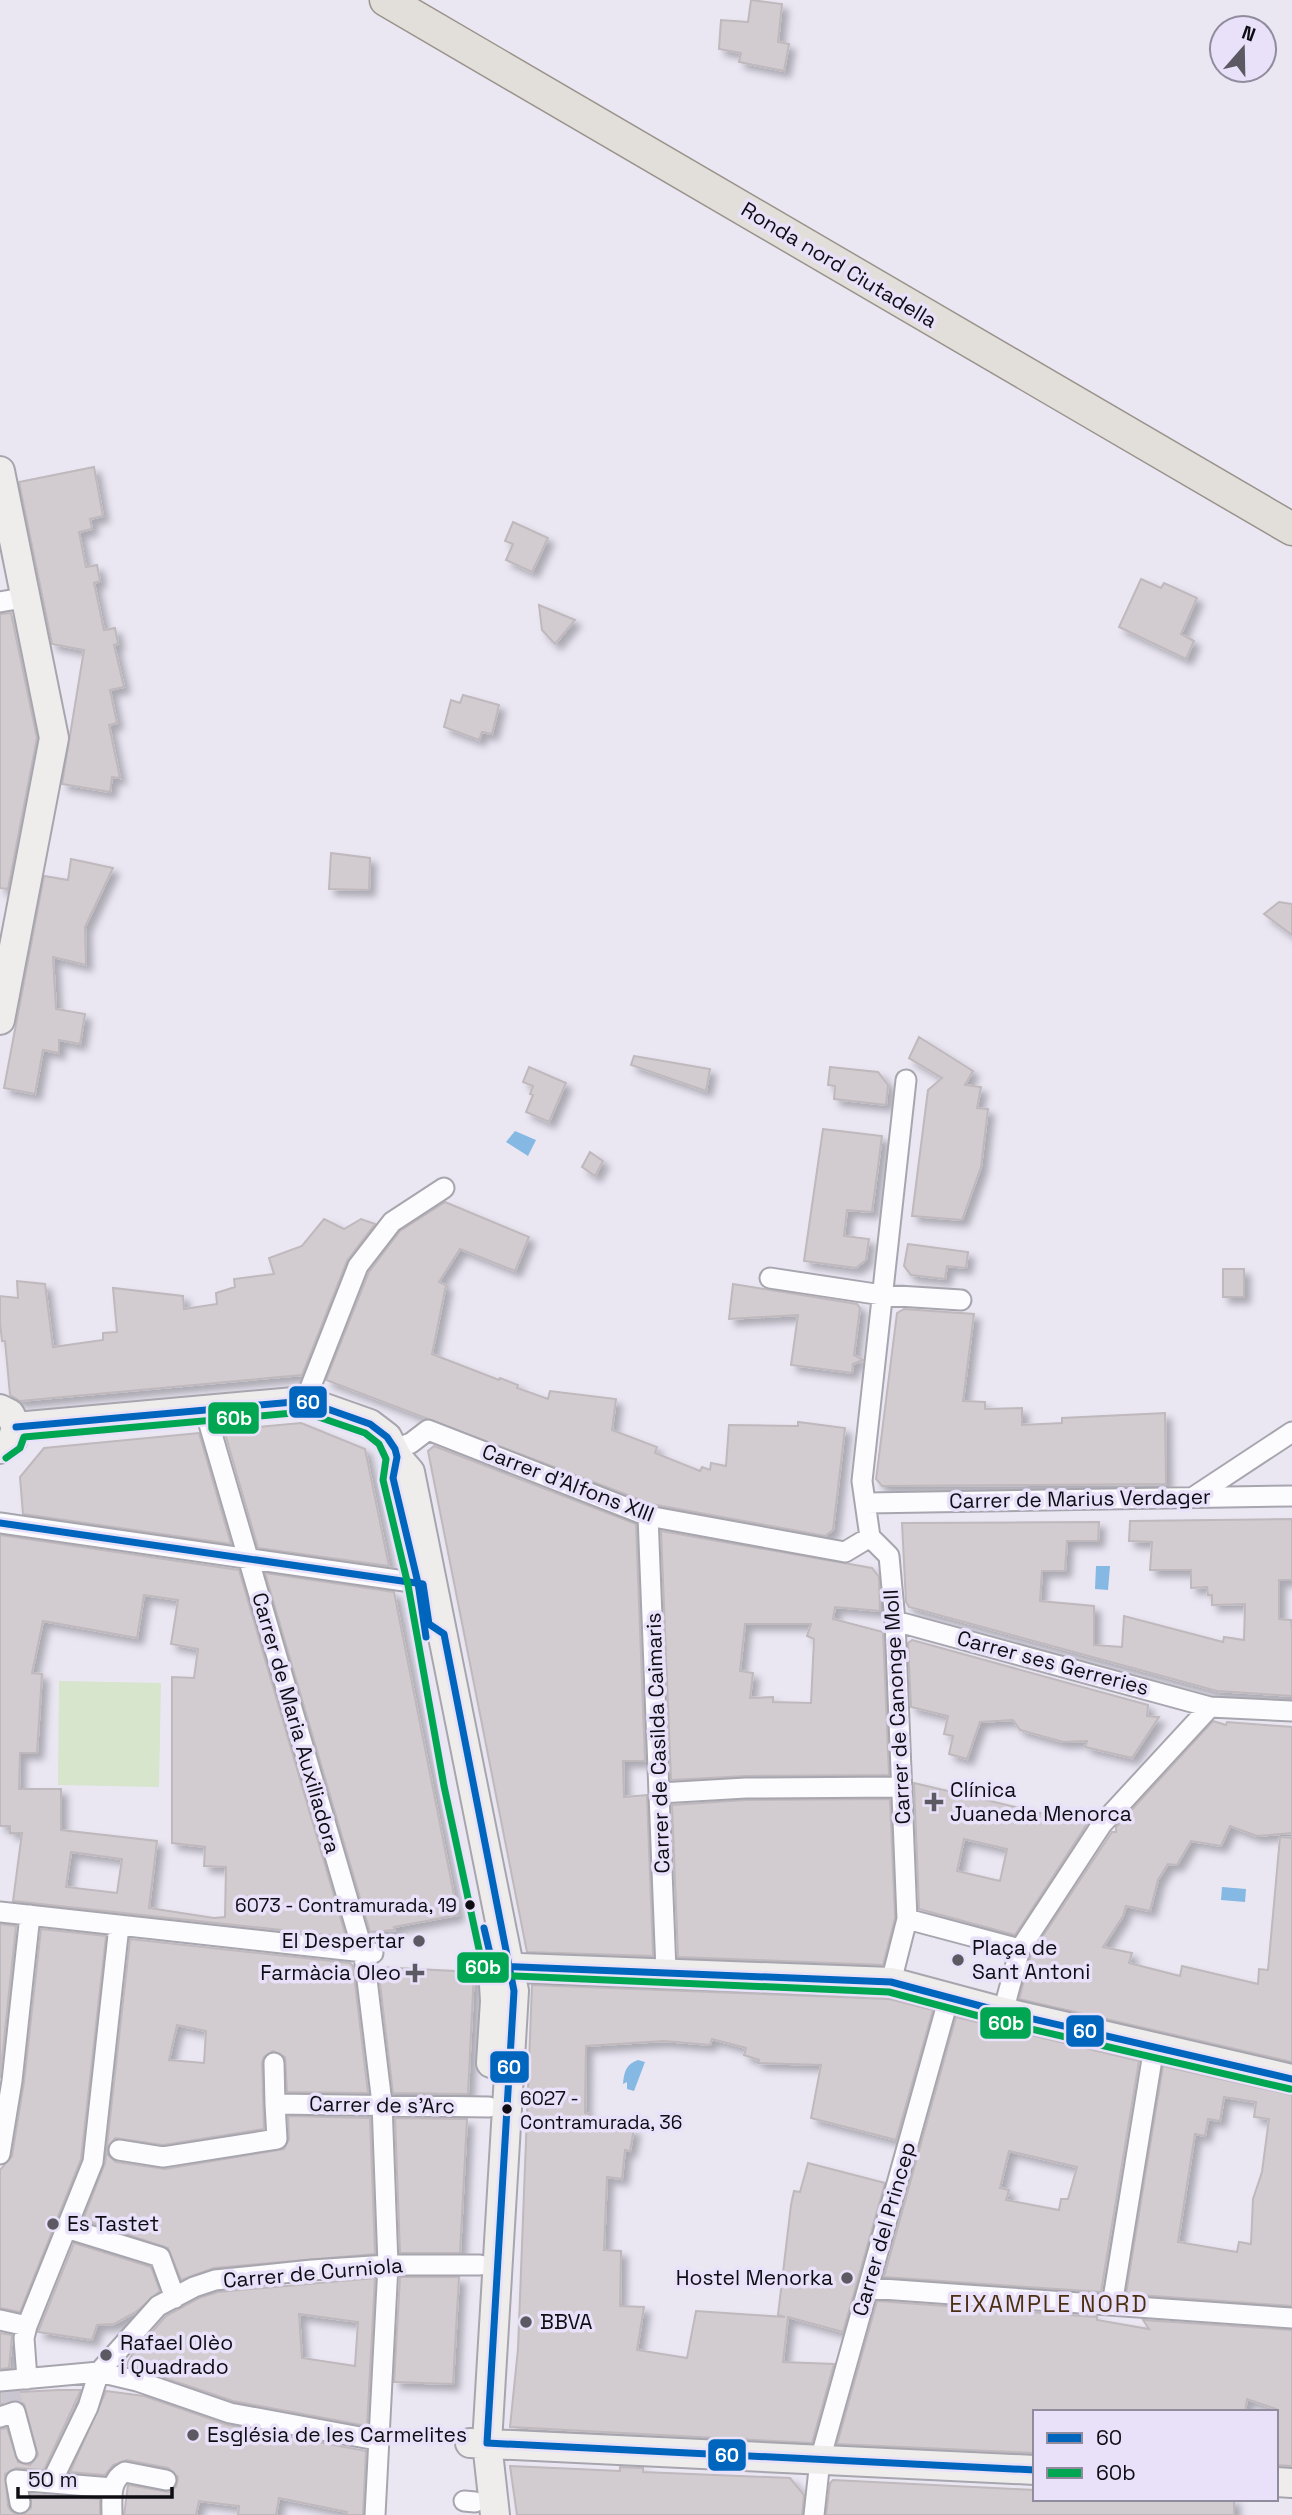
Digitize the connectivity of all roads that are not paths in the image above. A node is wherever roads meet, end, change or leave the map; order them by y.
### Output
1 (386, 0) edge
2 (0, 471) edge
3 (1292, 529) edge
4 (12, 600) edge
5 (2, 985) edge
6 (0, 1020) edge
7 (906, 1080) dead end
8 (444, 1188) dead end
9 (770, 1278) dead end
10 (882, 1295) junction
11 (961, 1300) dead end
12 (305, 1401) junction
13 (209, 1410) junction
14 (1292, 1432) edge
15 (4, 1434) edge
16 (396, 1453) junction
17 (0, 1455) edge
18 (1195, 1496) junction
19 (1292, 1496) edge
20 (867, 1503) junction
21 (648, 1516) junction
22 (0, 1523) edge
23 (870, 1537) junction
24 (247, 1559) junction
25 (418, 1583) junction
26 (895, 1621) junction
27 (444, 1634) junction
28 (1210, 1707) junction
29 (1292, 1712) edge
30 (901, 1787) junction
31 (660, 1793) junction
32 (0, 1912) edge
33 (30, 1915) junction
34 (907, 1919) junction
35 (119, 1926) junction
36 (1020, 1949) junction
37 (369, 1954) junction
38 (495, 1967) junction
39 (667, 1971) junction
40 (891, 1982) junction
41 (948, 1997) junction
42 (1003, 2012) junction
43 (1154, 2047) junction
44 (274, 2063) dead end
45 (1292, 2079) edge
46 (382, 2103) junction
47 (275, 2104) junction
48 (498, 2107) junction
49 (105, 2147) junction
50 (0, 2154) edge
51 (66, 2228) junction
52 (388, 2265) junction
53 (488, 2265) junction
54 (868, 2288) junction
55 (175, 2298) junction
56 (1112, 2305) junction
57 (1292, 2318) edge
58 (0, 2320) edge
59 (26, 2332) junction
60 (103, 2376) junction
61 (11, 2395) edge
62 (375, 2440) junction
63 (478, 2443) junction
64 (820, 2460) junction
65 (28, 2465) junction
66 (1033, 2470) edge
67 (166, 2480) dead end
68 (52, 2481) junction
69 (113, 2488) junction
70 (20, 2503) dead end
71 (478, 2508) edge
72 (113, 2515) edge
73 (375, 2515) edge
74 (814, 2515) edge

1 - 3 main road, Ronda nord Ciutadella
2 - 4 street
4 - 5 street
5 - 6 street
7 - 10 street
8 - 12 street
9 - 10 street
10 - 11 street
10 - 20 street
12 - 13 street
12 - 16 street
13 - 15 street
13 - 24 street, Carrer de Maria Auxiliadora
14 - 18 street
15 - 17 street
16 - 21 street, Carrer d'Alfons XIII
16 - 25 street
16 - 27 street
18 - 19 street, Carrer de Marius Verdager
18 - 20 street, Carrer de Marius Verdager
20 - 23 street
21 - 23 street, Carrer d'Alfons XIII
21 - 31 street, Carrer de Casilda Caimaris
22 - 24 street
23 - 26 street, Carrer de Canonge Moll
24 - 25 street
24 - 37 street, Carrer de Maria Auxiliadora
25 - 27 street
25 - 38 street
26 - 28 street, Carrer ses Gerreries
26 - 30 street, Carrer de Canonge Moll
27 - 38 street
28 - 29 street, Carrer ses Gerreries
28 - 36 street
30 - 31 street
30 - 34 street, Carrer de Canonge Moll
31 - 39 street, Carrer de Casilda Caimaris
32 - 33 street
33 - 35 street
33 - 50 street
34 - 36 street
34 - 40 street
35 - 37 street
35 - 49 street
36 - 42 street
37 - 46 street, Carrer de Maria Auxiliadora
38 - 39 street
38 - 48 street
39 - 40 street
40 - 41 street
41 - 42 street
41 - 54 street, Carrer del Princep
42 - 43 street
43 - 45 street
43 - 56 street
44 - 47 street
46 - 47 street, Carrer de s'Arc
46 - 48 street, Carrer de s'Arc
46 - 52 street, Carrer de Maria Auxiliadora
47 - 49 street
48 - 53 street
49 - 51 street
51 - 55 street
51 - 59 street
52 - 53 street, Carrer de Curniola
52 - 55 street, Carrer de Curniola
52 - 62 street, Carrer de Maria Auxiliadora
53 - 63 street
54 - 56 street
54 - 64 street, Carrer del Princep
55 - 60 street, Carrer de Curniola
56 - 57 street
58 - 59 street
59 - 61 street
60 - 61 street
60 - 62 street
60 - 68 street, Carrer de Curniola
61 - 65 street
62 - 73 street, Carrer de Maria Auxiliadora
63 - 64 street
63 - 71 street
64 - 66 street
64 - 74 street, Carrer del Princep
65 - 68 street
65 - 70 street
67 - 69 street
68 - 69 street
69 - 72 street

